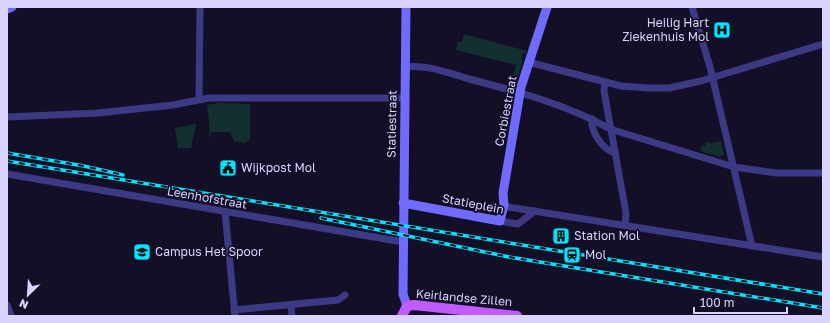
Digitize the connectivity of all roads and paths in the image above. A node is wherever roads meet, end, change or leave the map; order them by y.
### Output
1 (12, 7) edge
2 (200, 7) edge
3 (406, 7) edge
4 (547, 7) edge
5 (692, 7) edge
6 (7, 9) edge
7 (823, 44) edge
8 (528, 62) junction
9 (405, 67) junction
10 (712, 78) junction
11 (606, 82) junction
12 (520, 93) junction
13 (404, 98) junction
14 (200, 99) junction
15 (7, 117) edge
16 (592, 119) junction
17 (610, 129) junction
18 (615, 153) junction
19 (734, 167) junction
20 (823, 172) edge
21 (7, 174) edge
22 (403, 203) junction
23 (504, 205) junction
24 (535, 211) junction
25 (225, 212) junction
26 (500, 221) junction
27 (625, 225) junction
28 (403, 242) junction
29 (752, 246) junction
30 (823, 257) edge
31 (345, 295) dead end
32 (7, 304) edge
33 (291, 305) junction
34 (407, 306) junction
35 (234, 313) edge
36 (11, 316) edge
37 (292, 316) edge
38 (402, 316) edge
39 (517, 316) edge

1 - 6 street
2 - 14 street
3 - 9 street, Statiestraat
4 - 8 street, Corbiestraat
5 - 10 street
7 - 10 street
8 - 11 street
8 - 12 street, Corbiestraat
9 - 12 street
9 - 13 street, Statiestraat
10 - 11 street
10 - 19 street
11 - 17 street
12 - 16 street
12 - 23 street, Corbiestraat
13 - 14 street
13 - 22 street, Statiestraat
14 - 15 street
16 - 17 street
16 - 18 street
17 - 18 street
17 - 19 street
18 - 27 street
19 - 20 street
19 - 29 street
21 - 25 street, Leenhofstraat
22 - 26 street, Statieplein
22 - 28 street, Statiestraat
23 - 24 street
23 - 26 street, Corbiestraat
24 - 26 street, Statieplein
24 - 27 street
25 - 28 street, Leenhofstraat
25 - 35 street
27 - 29 street
28 - 34 street, Statiestraat
29 - 30 street
31 - 33 street
32 - 36 street
33 - 35 street
33 - 37 street
34 - 38 main road
34 - 39 main road, Keirlandse Zillen

